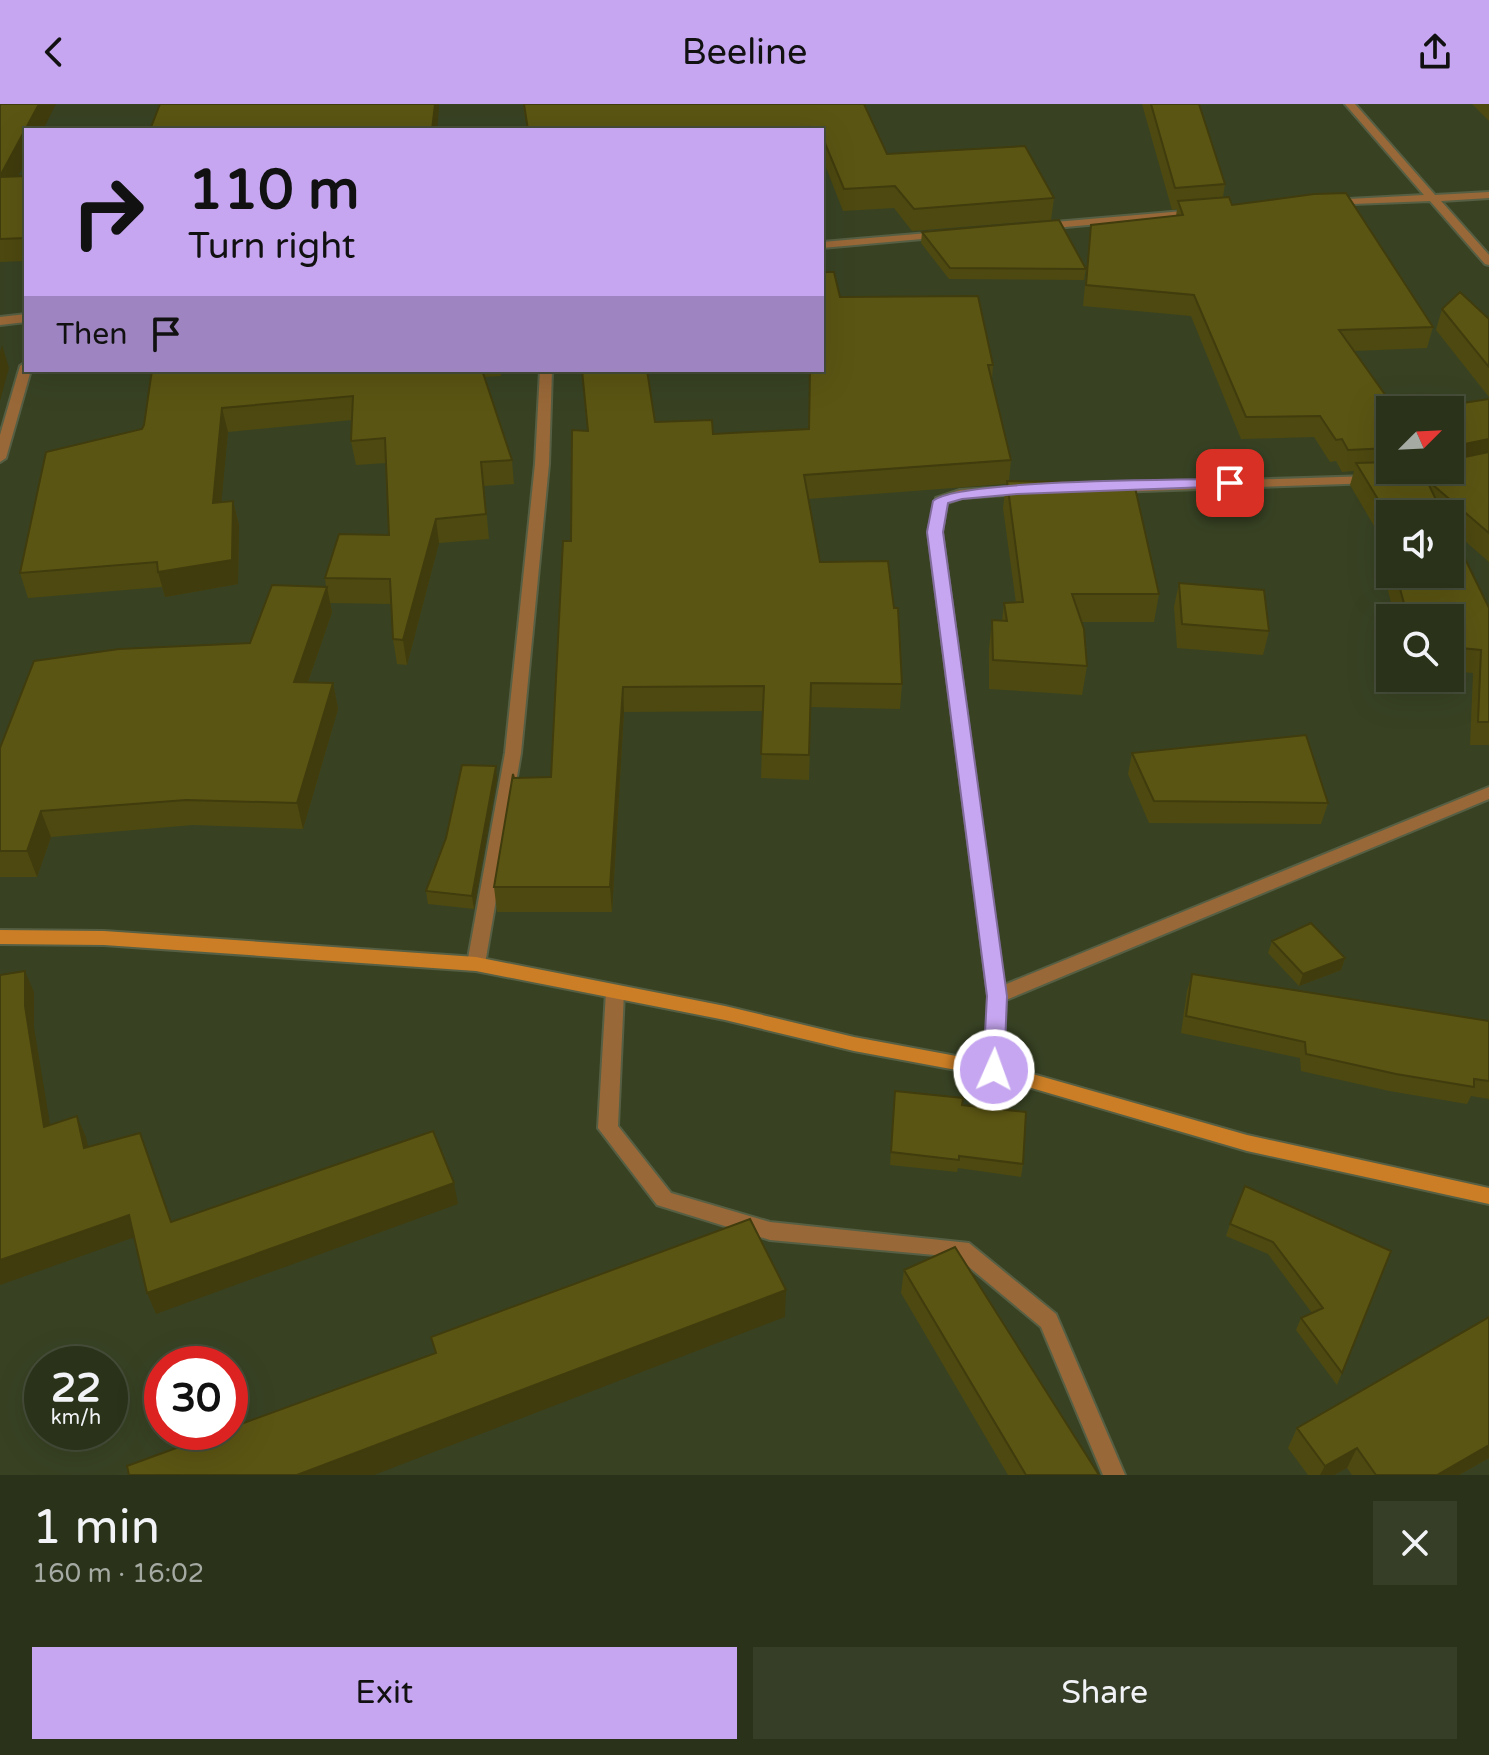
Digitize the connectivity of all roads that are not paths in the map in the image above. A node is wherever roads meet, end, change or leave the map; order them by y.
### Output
1 (1350, 104) edge
2 (1489, 195) edge
3 (1435, 198) junction
4 (1309, 204) edge
5 (1215, 212) edge
6 (1026, 228) edge
7 (948, 235) edge
8 (824, 245) edge
9 (1489, 262) edge
10 (24, 318) edge
11 (0, 321) edge
12 (24, 372) edge
13 (546, 372) edge
14 (0, 458) edge
15 (1376, 479) edge
16 (1047, 489) edge
17 (1091, 489) edge
18 (1489, 793) edge
19 (0, 937) edge
20 (476, 964) junction
21 (615, 992) junction
22 (997, 996) junction
23 (994, 1070) junction
24 (1489, 1196) edge
25 (1114, 1475) edge

1 - 3 street
2 - 3 street
3 - 4 street
3 - 9 street
5 - 6 street
7 - 8 street
10 - 11 street
12 - 14 street
13 - 20 street
15 - 17 street
16 - 22 street
18 - 22 street
19 - 20 street
20 - 21 street
21 - 23 street
21 - 25 street
22 - 23 street
23 - 24 street

